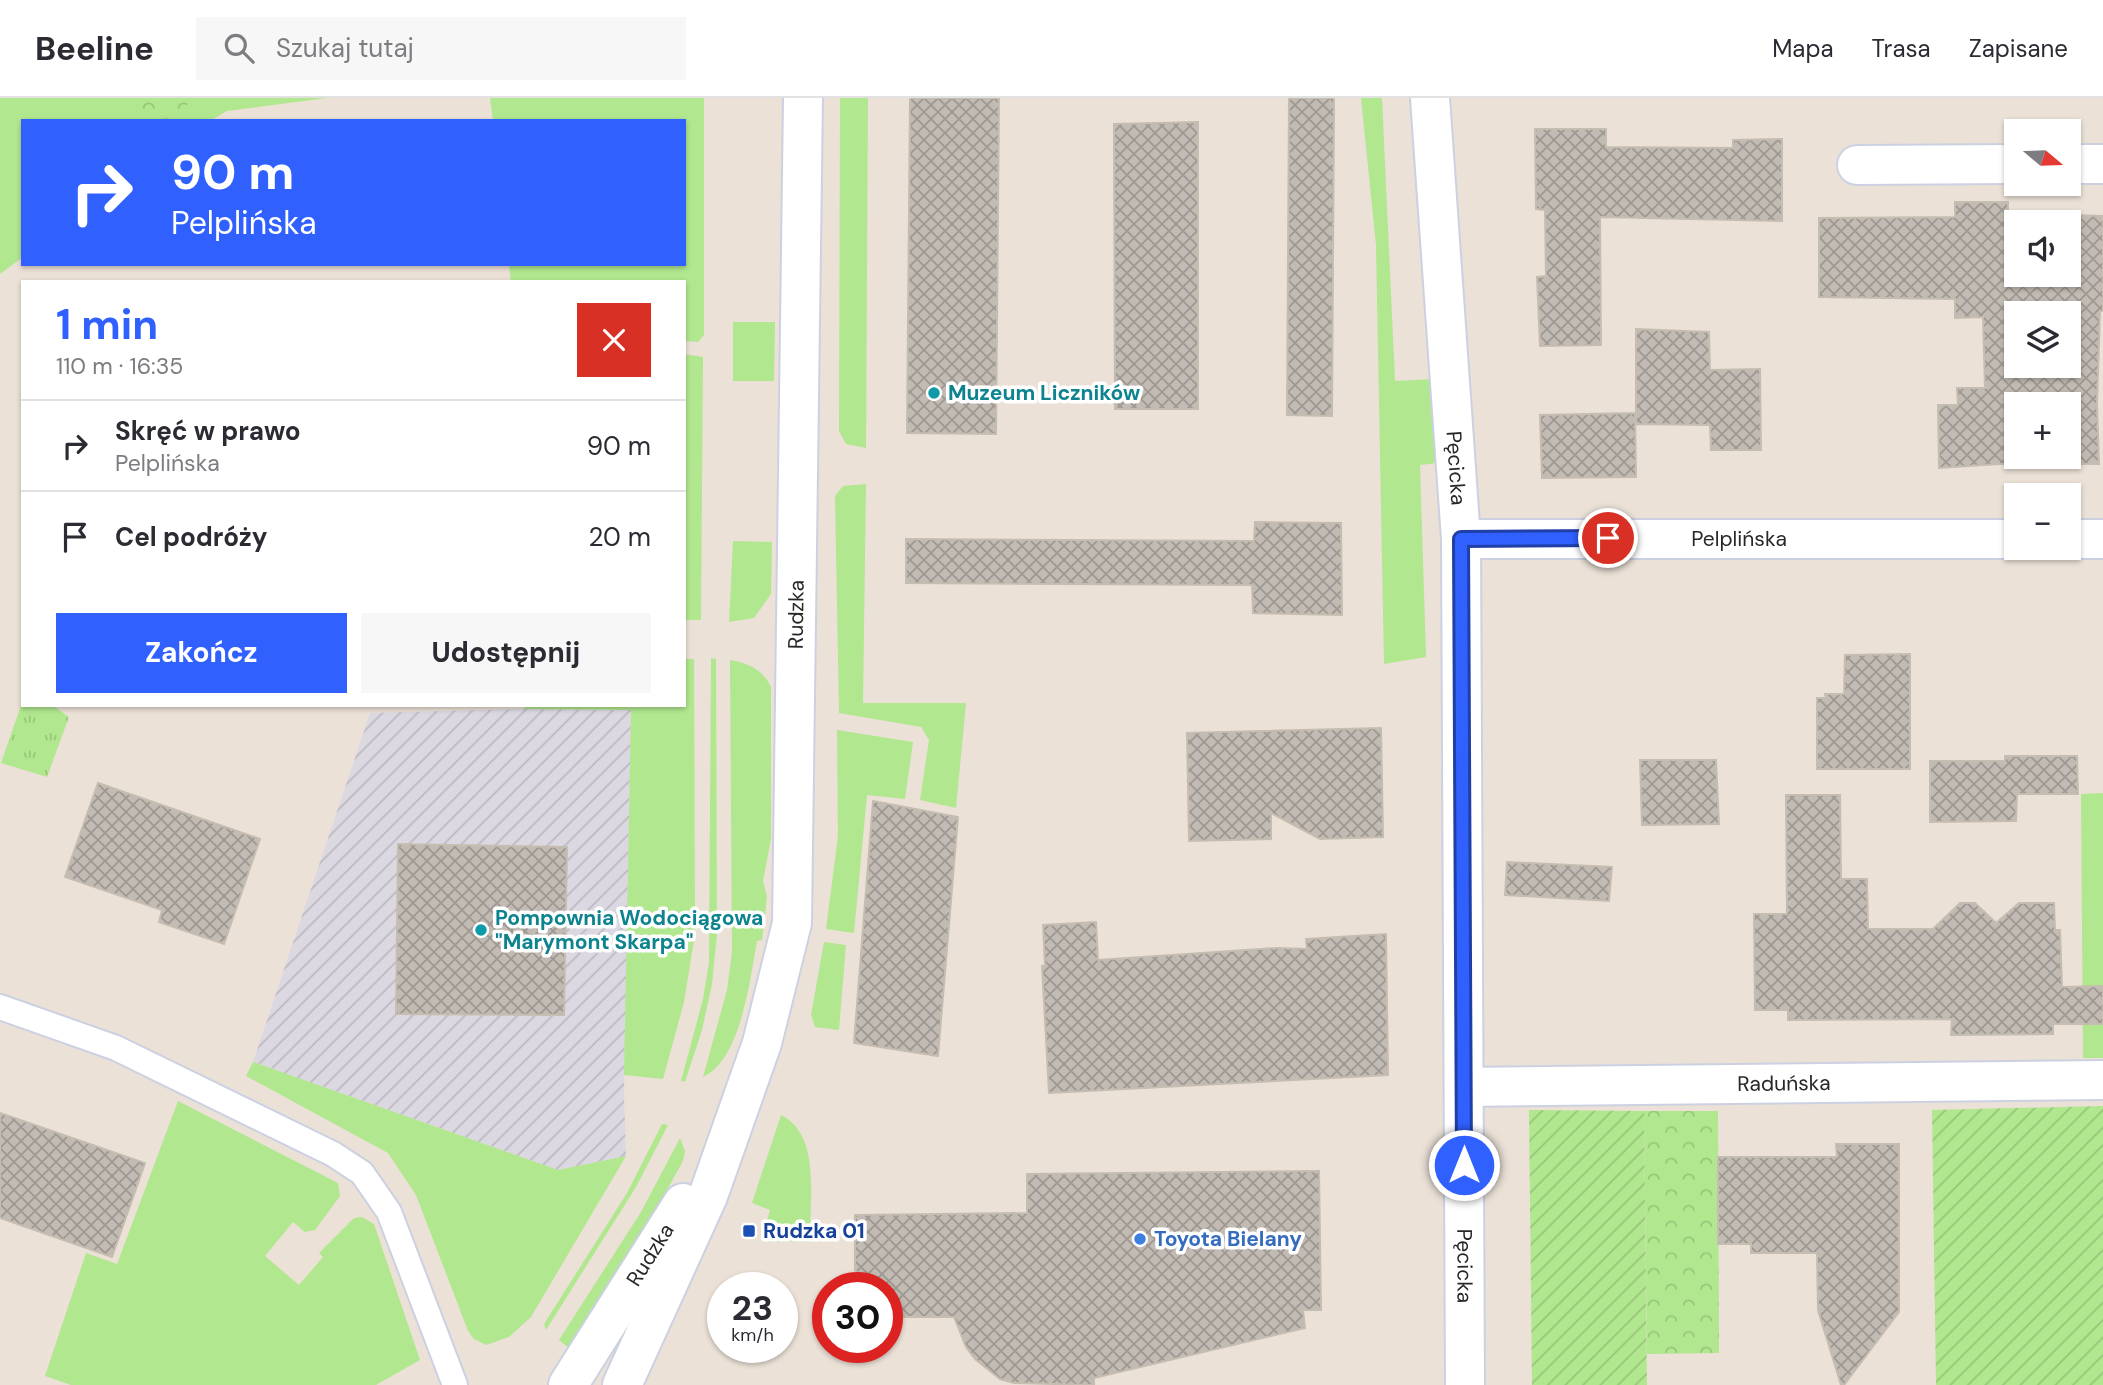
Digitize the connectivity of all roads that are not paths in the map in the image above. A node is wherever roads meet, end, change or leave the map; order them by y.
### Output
1 (803, 98) edge
2 (1430, 98) edge
3 (2004, 164) edge
4 (2081, 164) edge
5 (2103, 164) edge
6 (1857, 165) dead end
7 (1461, 539) junction
8 (2004, 539) edge
9 (2081, 539) edge
10 (2103, 539) edge
11 (0, 1007) edge
12 (2103, 1080) edge
13 (1464, 1087) junction
14 (732, 1124) junction
15 (455, 1385) edge
16 (568, 1385) edge
17 (622, 1385) edge
18 (1465, 1385) edge

1 - 14 street, Rudzka
2 - 7 street, Pęcicka
3 - 6 street
4 - 5 street
7 - 8 street, Pelplińska
7 - 13 street, Pęcicka
9 - 10 street
11 - 15 lane
12 - 13 street, Raduńska
13 - 18 street, Pęcicka
14 - 16 street, Rudzka
14 - 17 street, Rudzka

